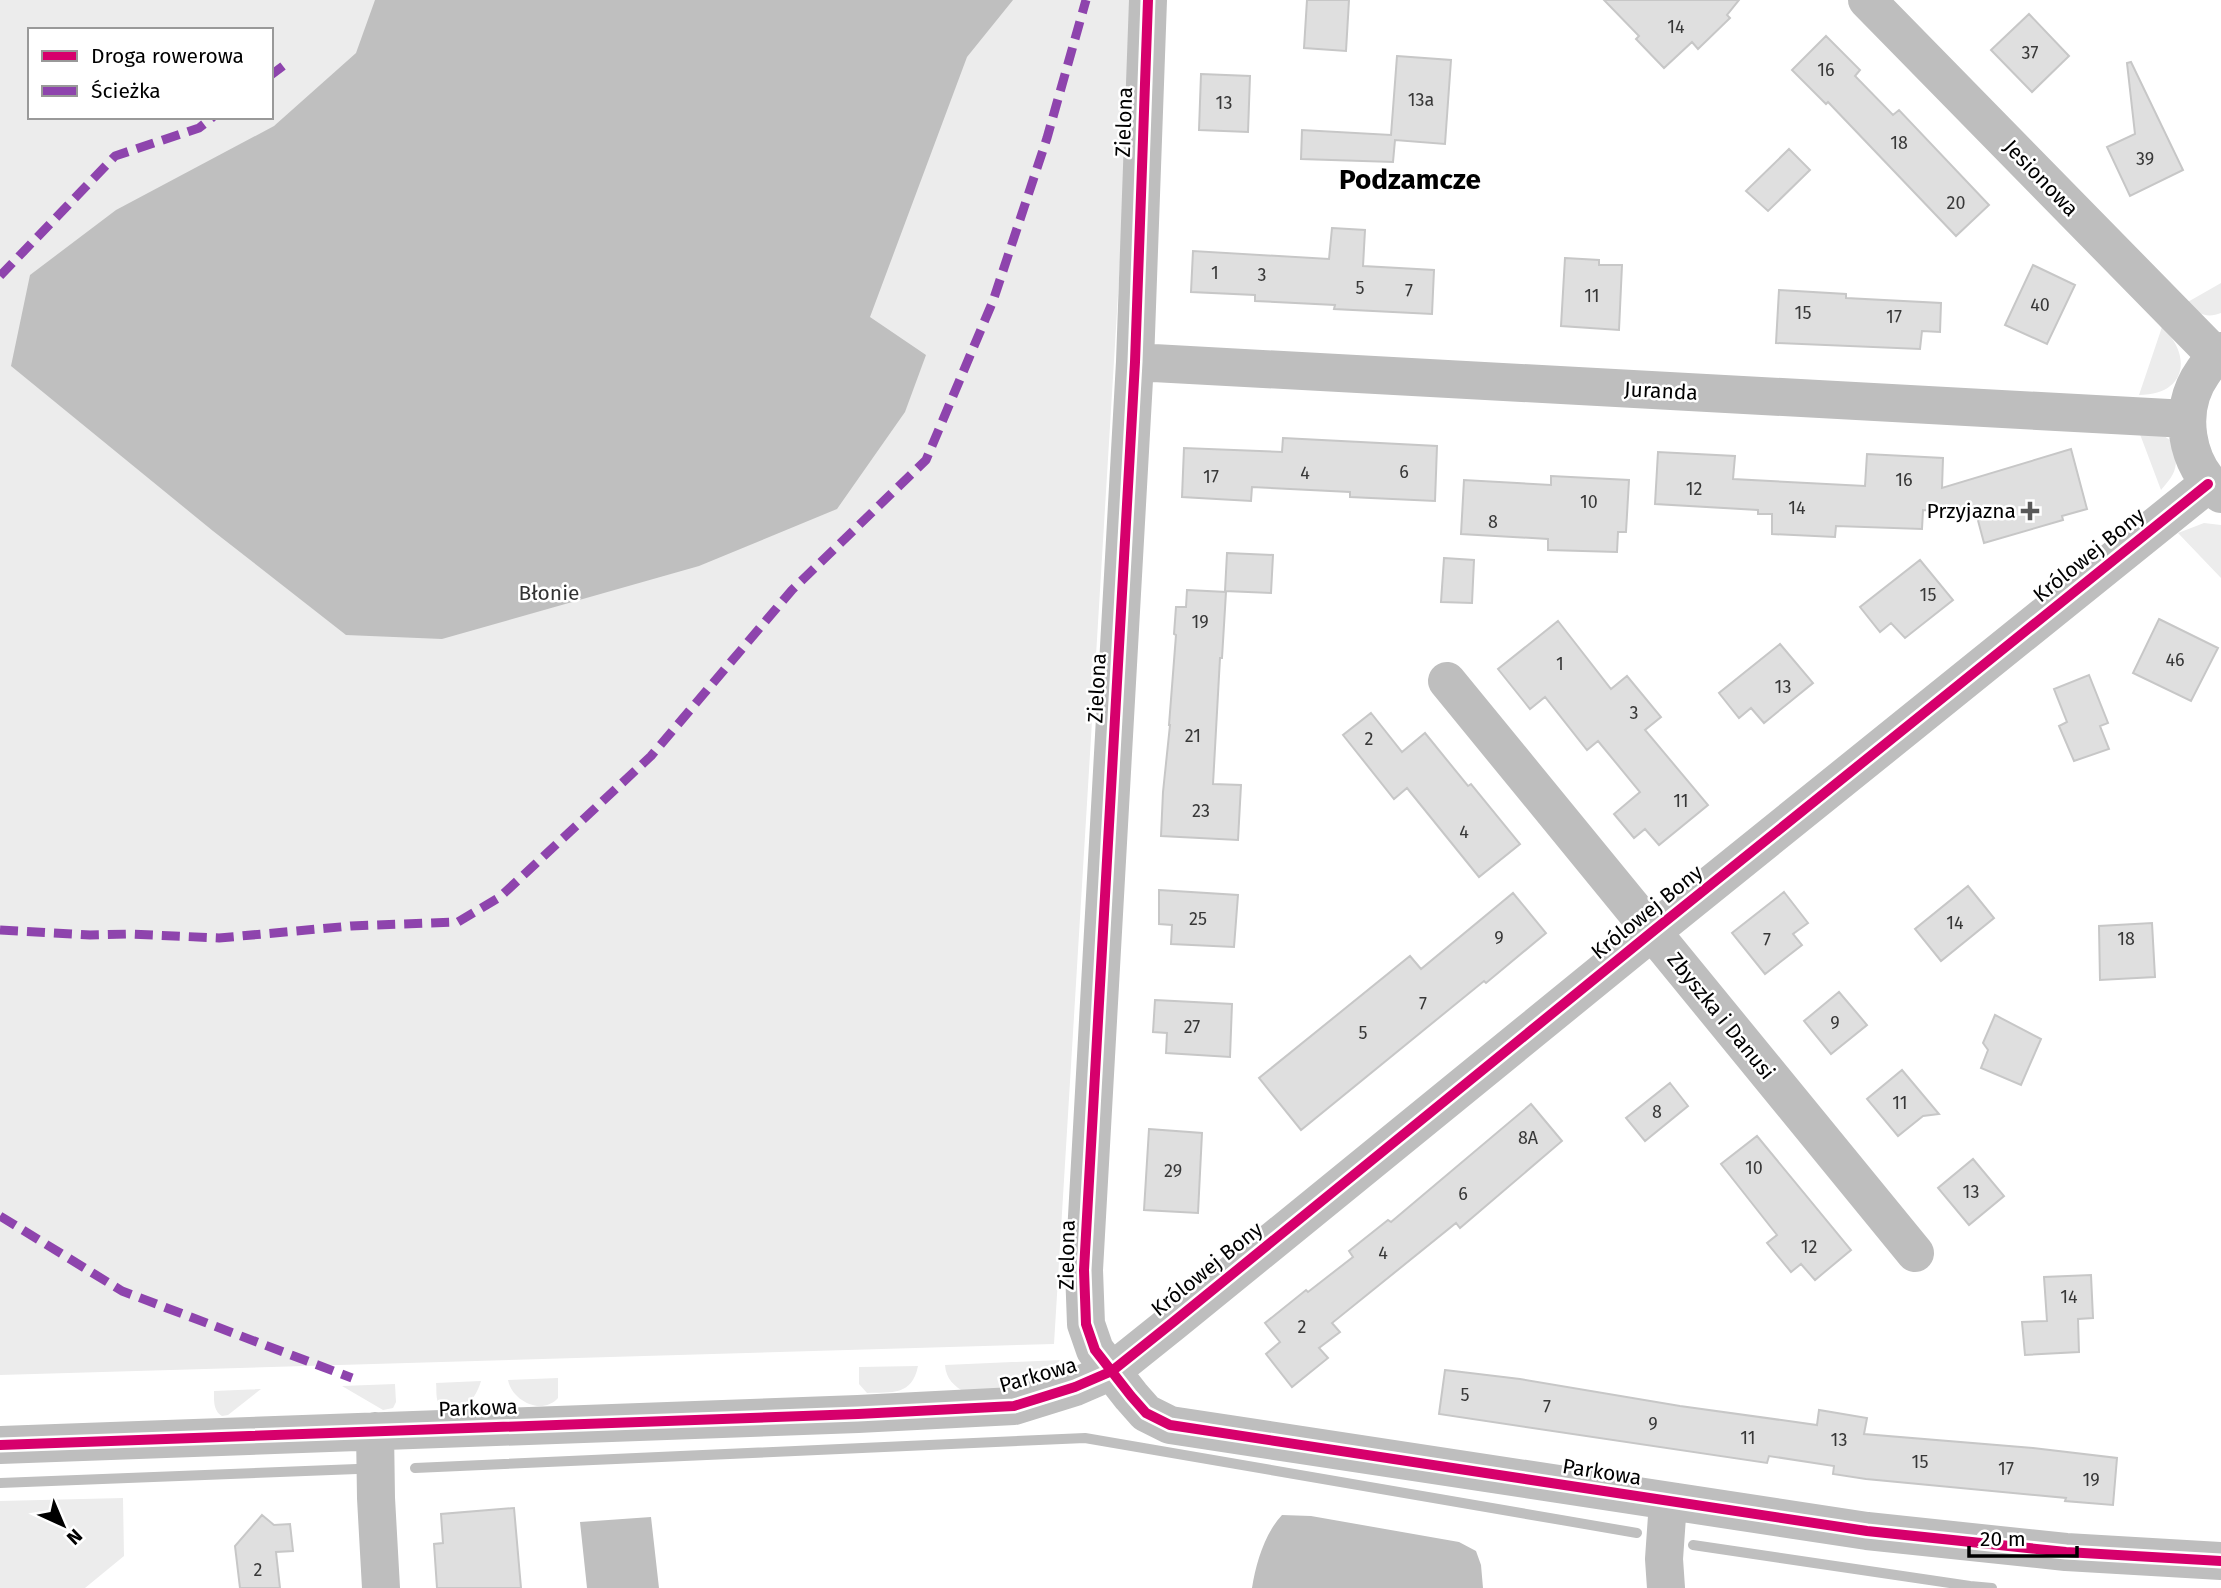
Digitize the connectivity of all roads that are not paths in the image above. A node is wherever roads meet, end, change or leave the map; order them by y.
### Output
1 (1148, 0) edge
2 (1867, 0) edge
3 (2218, 353) edge
4 (1135, 362) junction
5 (2187, 419) junction
6 (2215, 489) edge
7 (1447, 681) dead end
8 (1652, 932) junction
9 (1915, 1253) dead end
10 (1112, 1371) junction
11 (375, 1431) junction
12 (0, 1445) edge
13 (1668, 1502) junction
14 (2221, 1561) edge
15 (381, 1588) edge
16 (1666, 1588) edge

1 - 4 street, Zielona
2 - 3 street, Jesionowa
3 - 5 street
4 - 5 street, Juranda
4 - 10 street, Zielona
5 - 6 street
6 - 8 street, Królowej Bony
7 - 8 street, Zbyszka i Danusi
8 - 9 street, Zbyszka i Danusi
8 - 10 street, Królowej Bony
10 - 11 street, Parkowa
10 - 13 street, Parkowa
11 - 12 street, Parkowa
11 - 15 street
13 - 14 street, Parkowa
13 - 16 street

